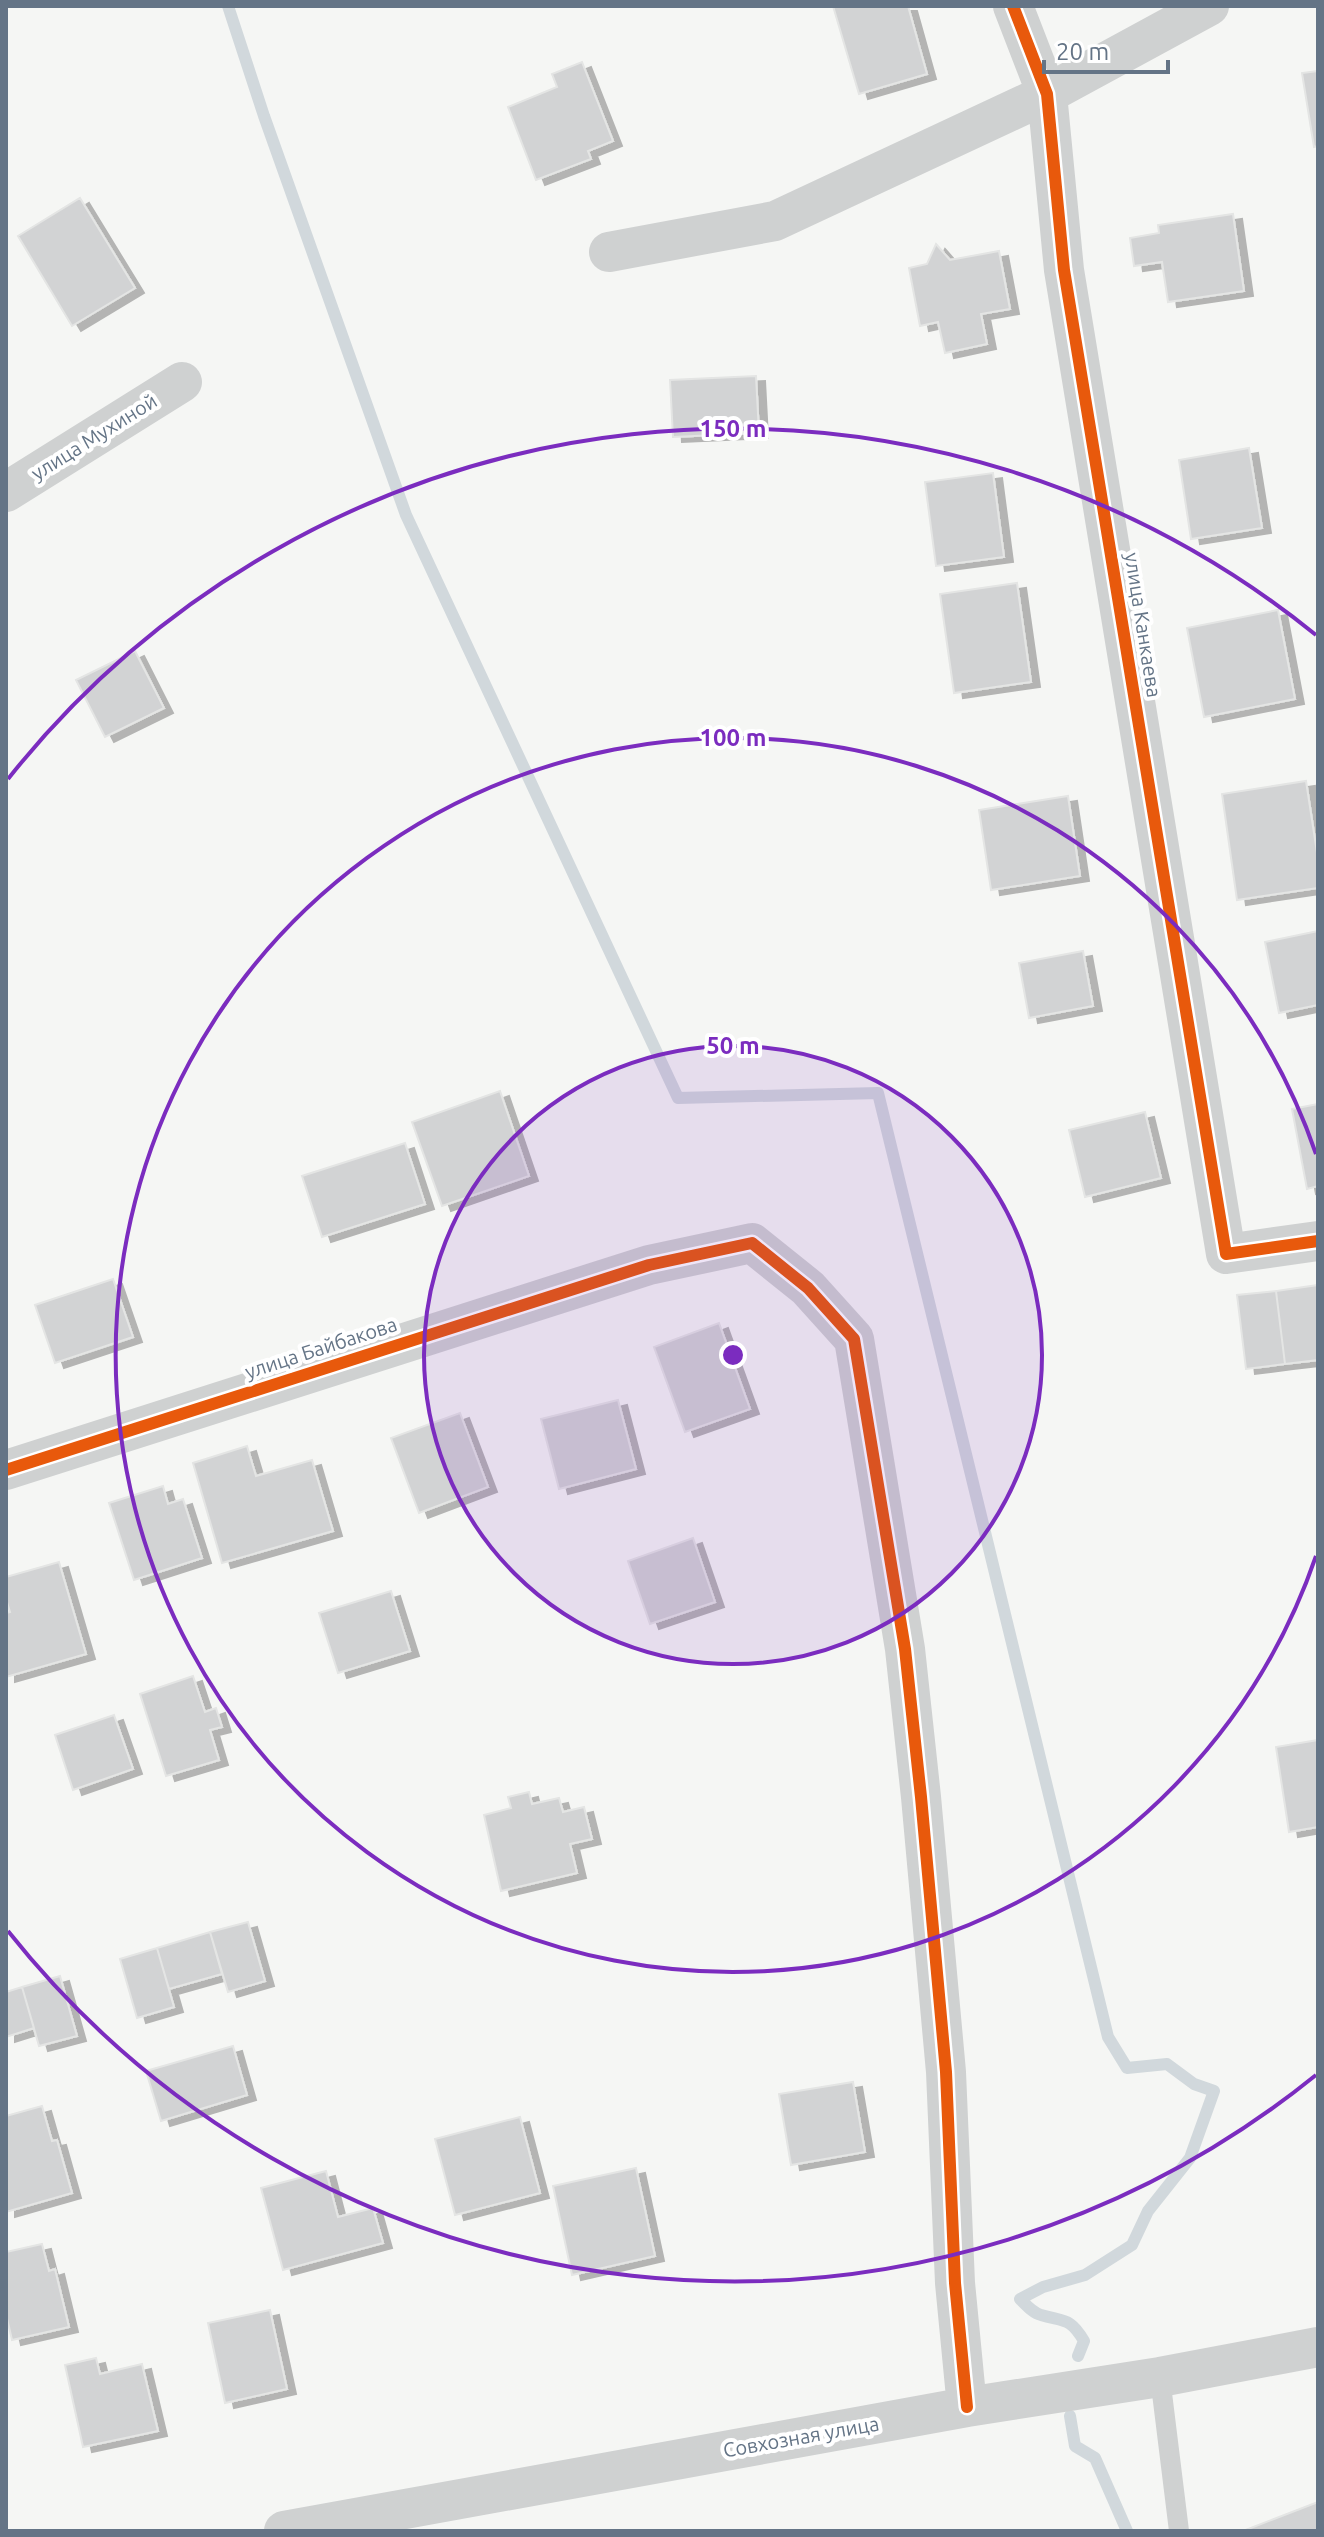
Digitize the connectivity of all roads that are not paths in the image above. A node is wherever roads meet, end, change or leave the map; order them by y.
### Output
1 (1013, 6) edge
2 (1209, 6) edge
3 (1047, 94) junction
4 (609, 252) dead end
5 (182, 382) dead end
6 (6, 492) edge
7 (1318, 1241) edge
8 (6, 1470) edge
9 (1318, 2347) edge
10 (1160, 2377) junction
11 (967, 2407) junction
12 (284, 2531) edge
13 (1179, 2531) edge

1 - 3 street, улица Канкаева
2 - 3 street
3 - 4 street
3 - 7 street, улица Канкаева
5 - 6 street, улица Мухиной
8 - 11 street, улица Байбакова
9 - 10 street, Совхозная улица
10 - 11 street, Совхозная улица
10 - 13 lane
11 - 12 street, Совхозная улица

